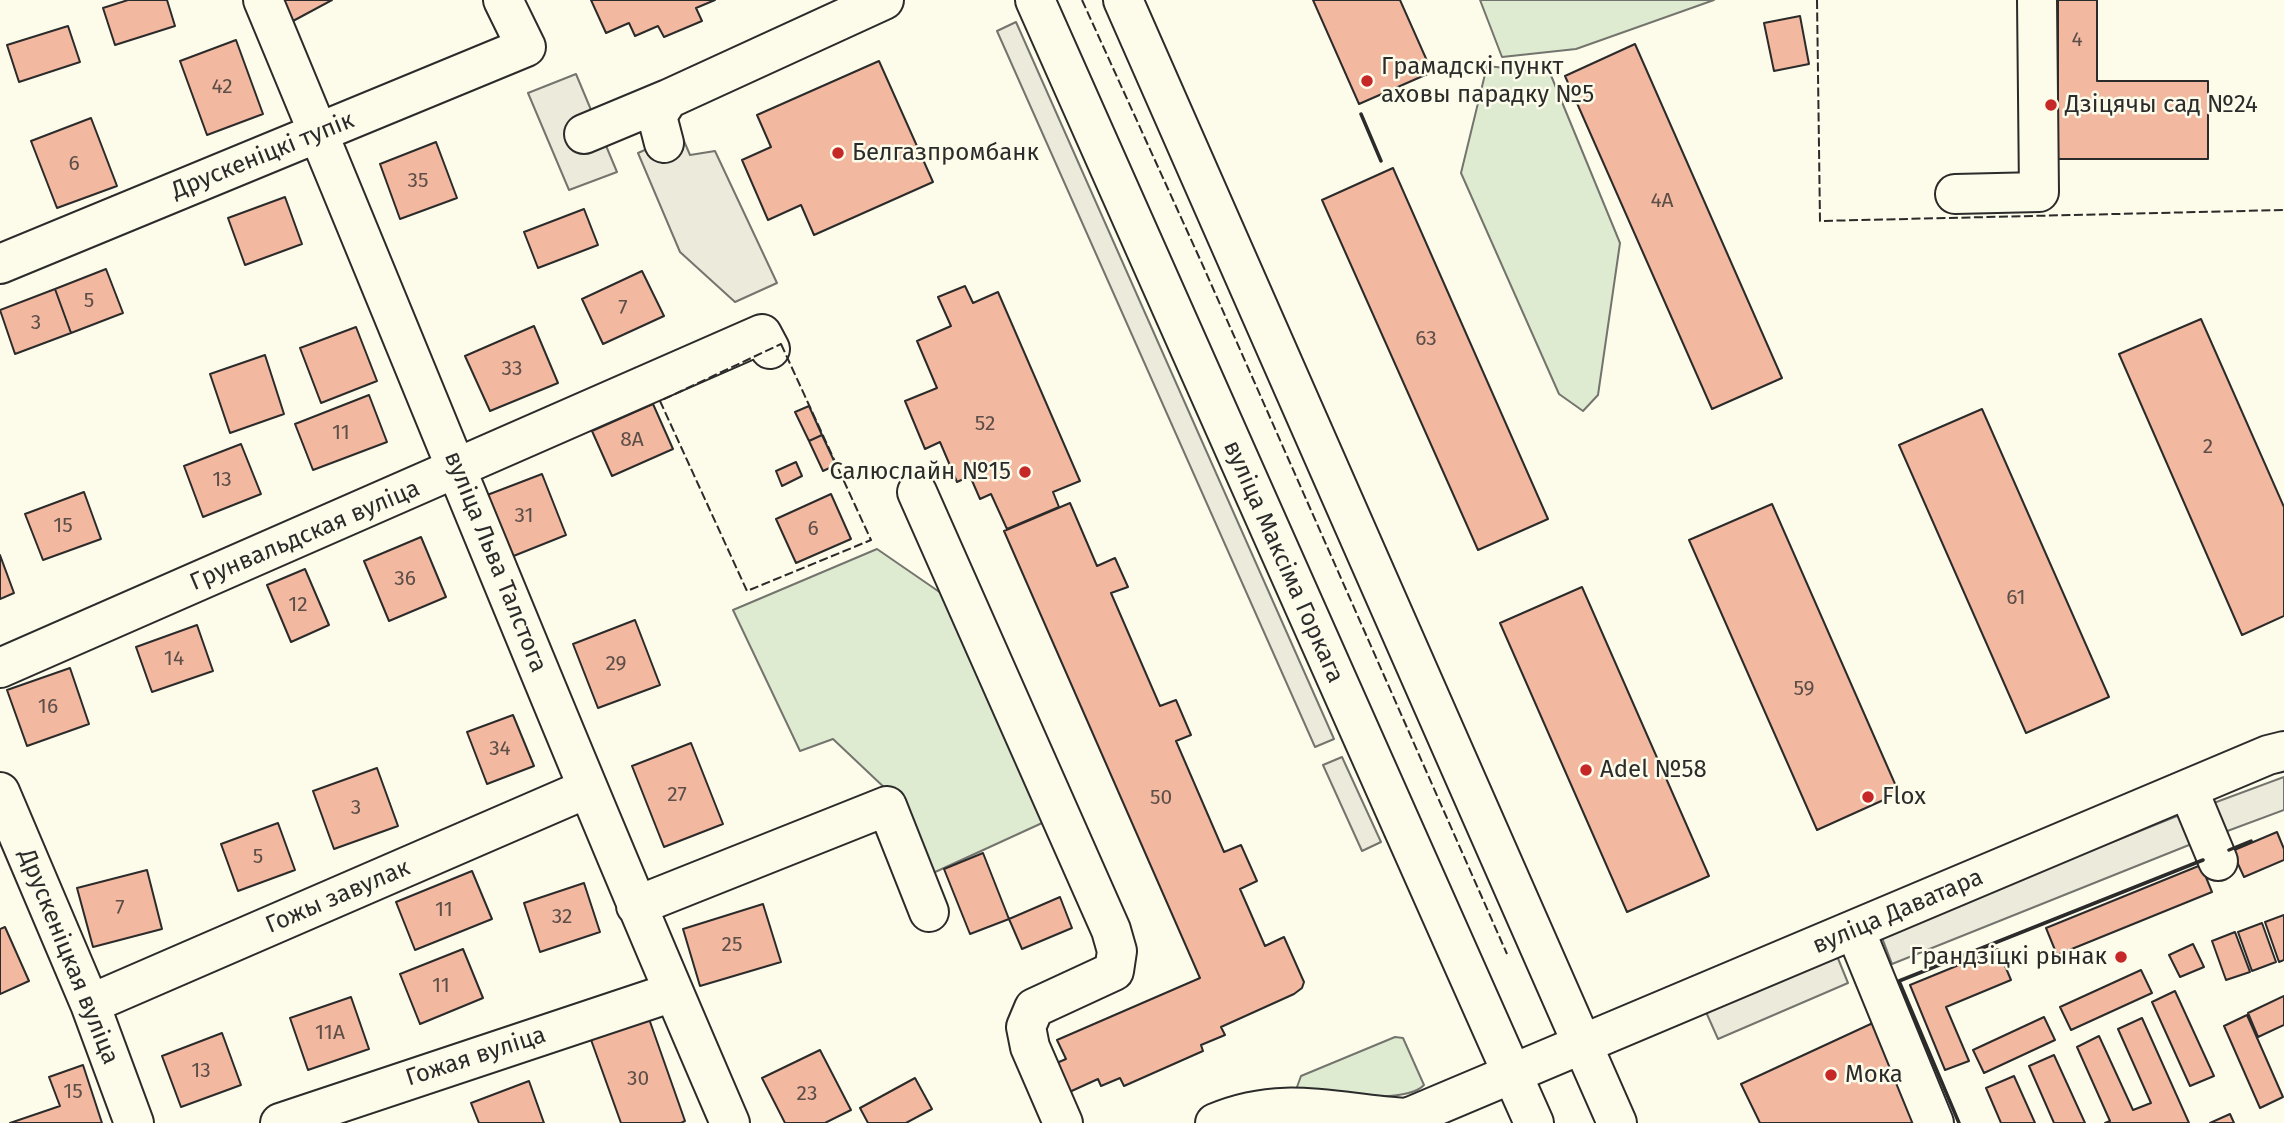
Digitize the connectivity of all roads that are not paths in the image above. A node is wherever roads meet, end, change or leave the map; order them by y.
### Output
1 (263, 0) edge
2 (503, 0) edge
3 (884, 0) edge
4 (1035, 0) edge
5 (1123, 0) edge
6 (2037, 0) edge
7 (668, 99) junction
8 (318, 133) junction
9 (584, 134) dead end
10 (664, 143) dead end
11 (1955, 194) dead end
12 (0, 264) edge
13 (766, 342) dead end
14 (458, 469) junction
15 (916, 492) dead end
16 (0, 668) edge
17 (2284, 751) edge
18 (586, 789) junction
19 (2188, 789) junction
20 (0, 792) edge
21 (2218, 861) dead end
22 (636, 906) junction
23 (929, 912) dead end
24 (1855, 930) junction
25 (673, 992) junction
26 (90, 1004) junction
27 (1583, 1045) junction
28 (1512, 1075) junction
29 (134, 1123) edge
30 (280, 1123) edge
31 (730, 1123) edge
32 (1063, 1123) edge
33 (1215, 1123) edge
34 (1534, 1123) edge
35 (1617, 1123) edge
36 (1934, 1123) edge

1 - 8 street, вуліца Льва Талстога
2 - 8 street, Друскеніцкі тупік
3 - 7 street
4 - 28 street, вуліца Максіма Горкага
5 - 27 street
6 - 11 street
7 - 9 street
7 - 10 street
8 - 12 street, Друскеніцкі тупік
8 - 14 street, вуліца Льва Талстога
13 - 14 street, Грунвальдская вуліца
14 - 16 street, Грунвальдская вуліца
14 - 18 street, вуліца Льва Талстога
15 - 32 street
17 - 19 street, вуліца Даватара
18 - 22 street, вуліца Льва Талстога
18 - 26 street, Гожы завулак
19 - 21 street
19 - 24 street, вуліца Даватара
20 - 26 street, Друскеніцкая вуліца
22 - 23 street
22 - 25 street, вуліца Льва Талстога
24 - 27 street, вуліца Даватара
24 - 36 street
25 - 30 street, Гожая вуліца
25 - 31 street, вуліца Льва Талстога
26 - 29 street, Друскеніцкая вуліца
27 - 28 street, вуліца Даватара
27 - 35 street
28 - 33 street, вуліца Даватара
28 - 34 street, вуліца Максіма Горкага

